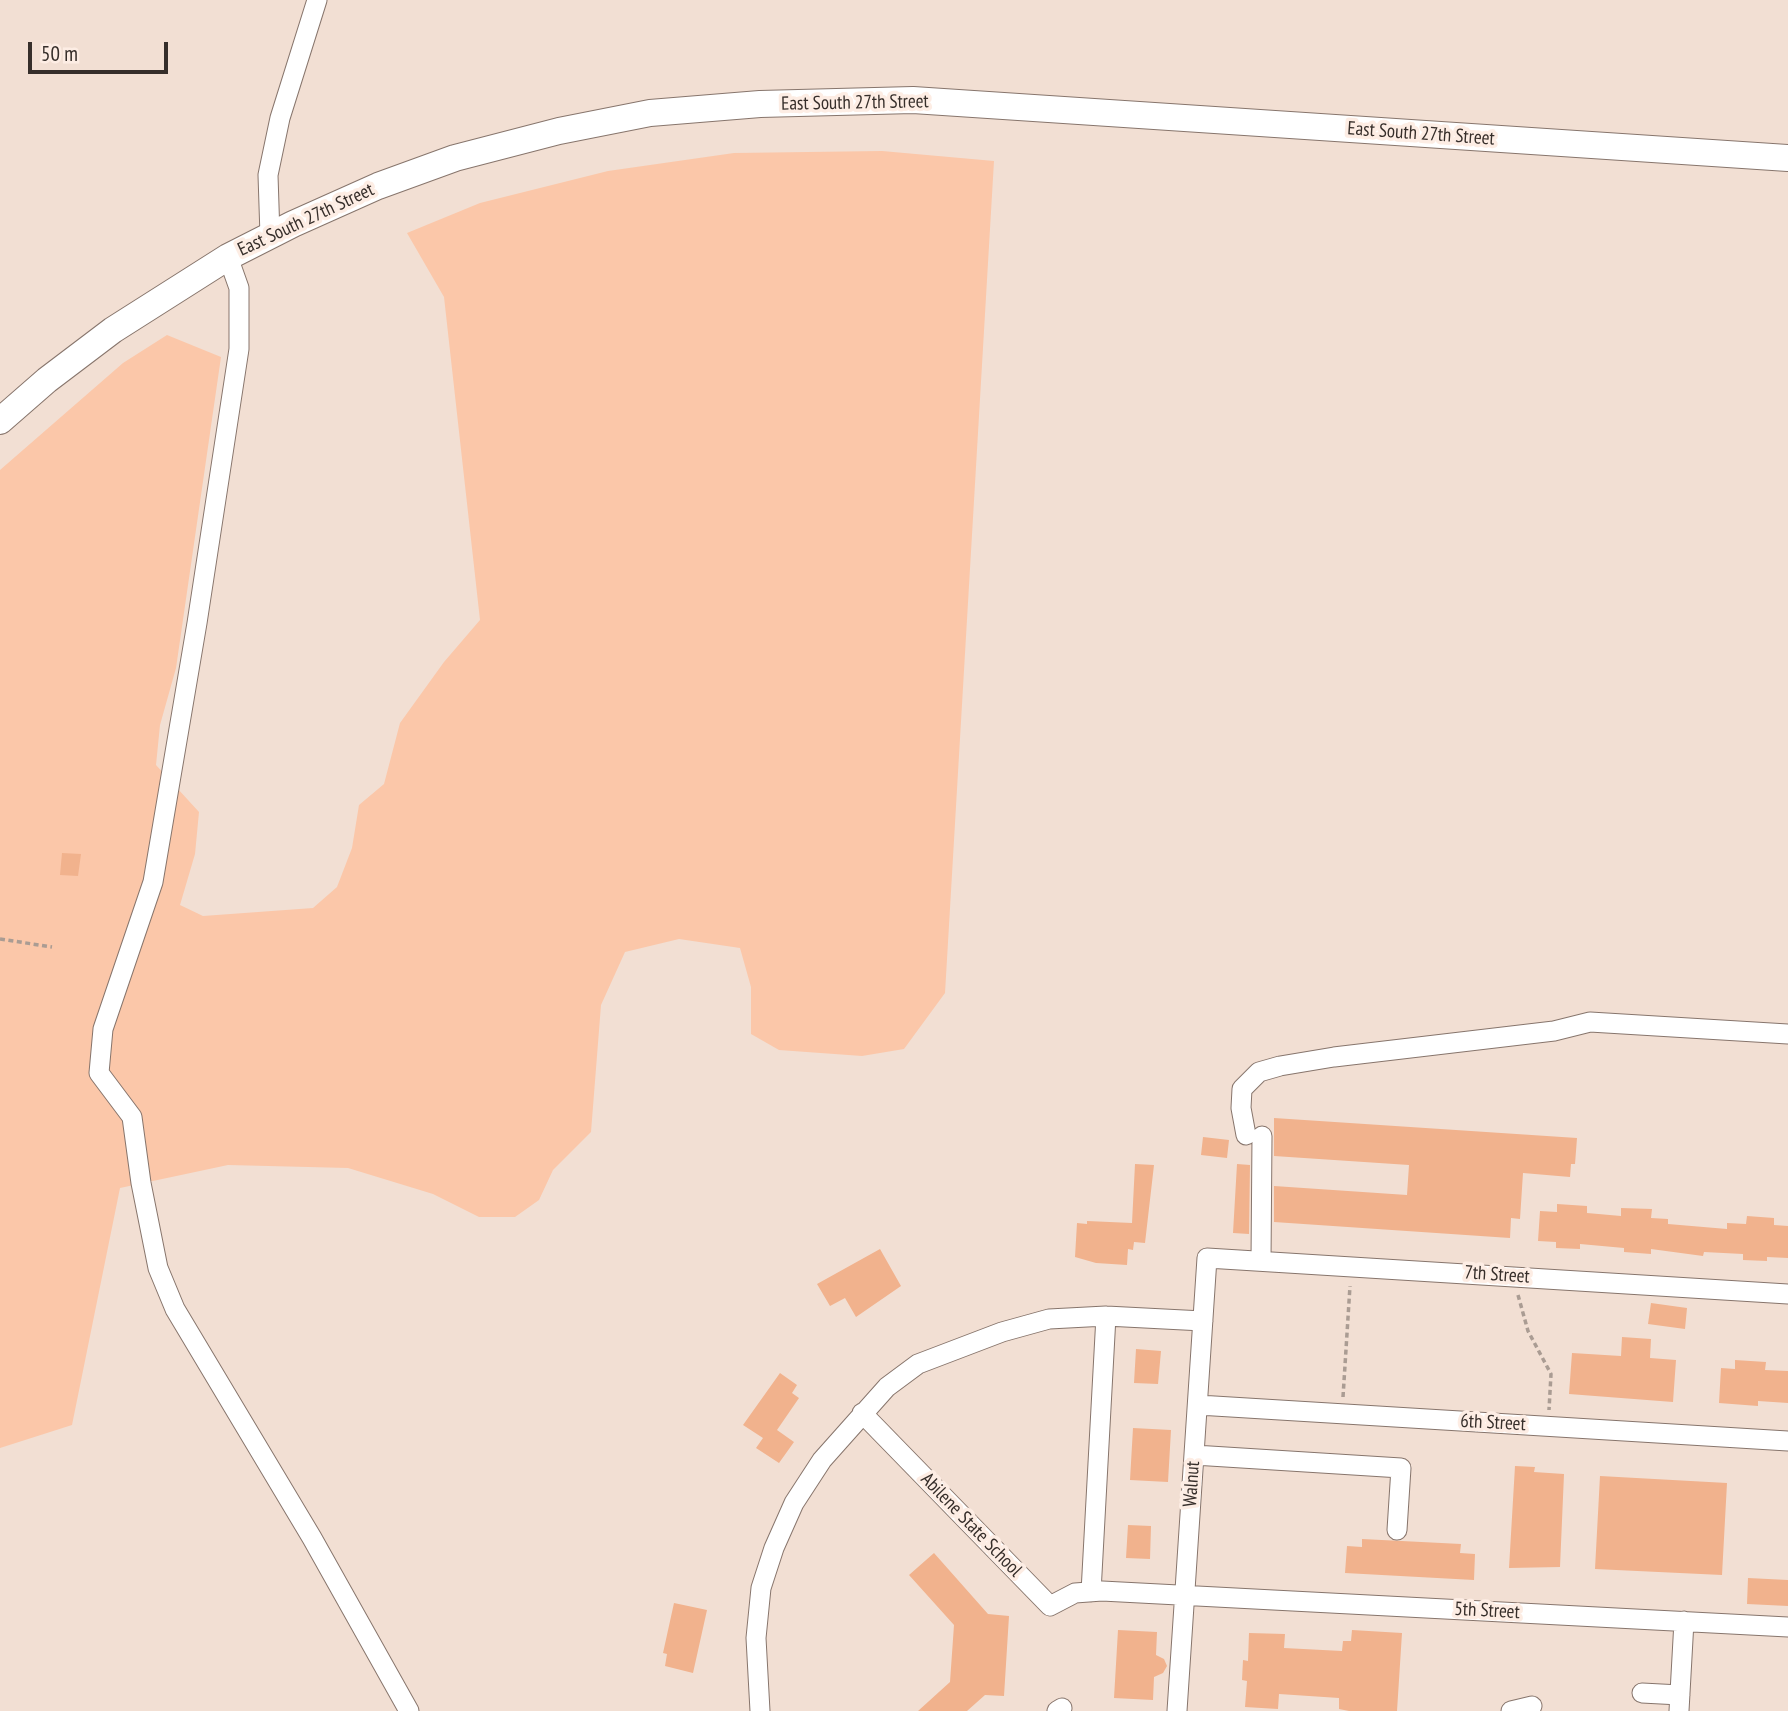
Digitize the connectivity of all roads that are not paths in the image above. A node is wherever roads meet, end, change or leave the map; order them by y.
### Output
1 (317, 0) edge
2 (1788, 159) edge
3 (270, 236) junction
4 (228, 257) junction
5 (0, 421) edge
6 (1788, 1034) edge
7 (1206, 1258) joint
8 (1261, 1261) junction
9 (1788, 1294) edge
10 (1106, 1316) junction
11 (1203, 1321) junction
12 (1198, 1405) junction
13 (862, 1413) junction
14 (1788, 1441) edge
15 (1194, 1455) junction
16 (1397, 1530) dead end
17 (1096, 1591) junction
18 (1185, 1595) junction
19 (1049, 1606) junction
20 (1068, 1615) dead end
21 (1684, 1621) junction
22 (1788, 1627) edge
23 (1642, 1693) dead end
24 (1680, 1703) edge
25 (1532, 1706) dead end
26 (409, 1711) edge
27 (760, 1711) edge
28 (1177, 1711) edge
29 (1511, 1711) edge

1 - 3 street
2 - 3 main road, East South 27th Street
3 - 4 main road, East South 27th Street
4 - 5 main road, East South 27th Street
4 - 26 street
6 - 8 street
7 - 8 street, 7th Street
7 - 11 street, Walnut
8 - 9 street, 7th Street
10 - 11 street
10 - 13 street
10 - 17 street
11 - 12 street, Walnut
12 - 14 street, 6th Street
12 - 15 street, Walnut
13 - 19 street, Abilene State School
13 - 27 street
15 - 16 street
15 - 18 street, Walnut
17 - 18 street
17 - 19 street
18 - 21 street, 5th Street
18 - 28 street, Walnut
19 - 20 street
21 - 22 street, 5th Street
21 - 24 street
23 - 24 street
25 - 29 street

